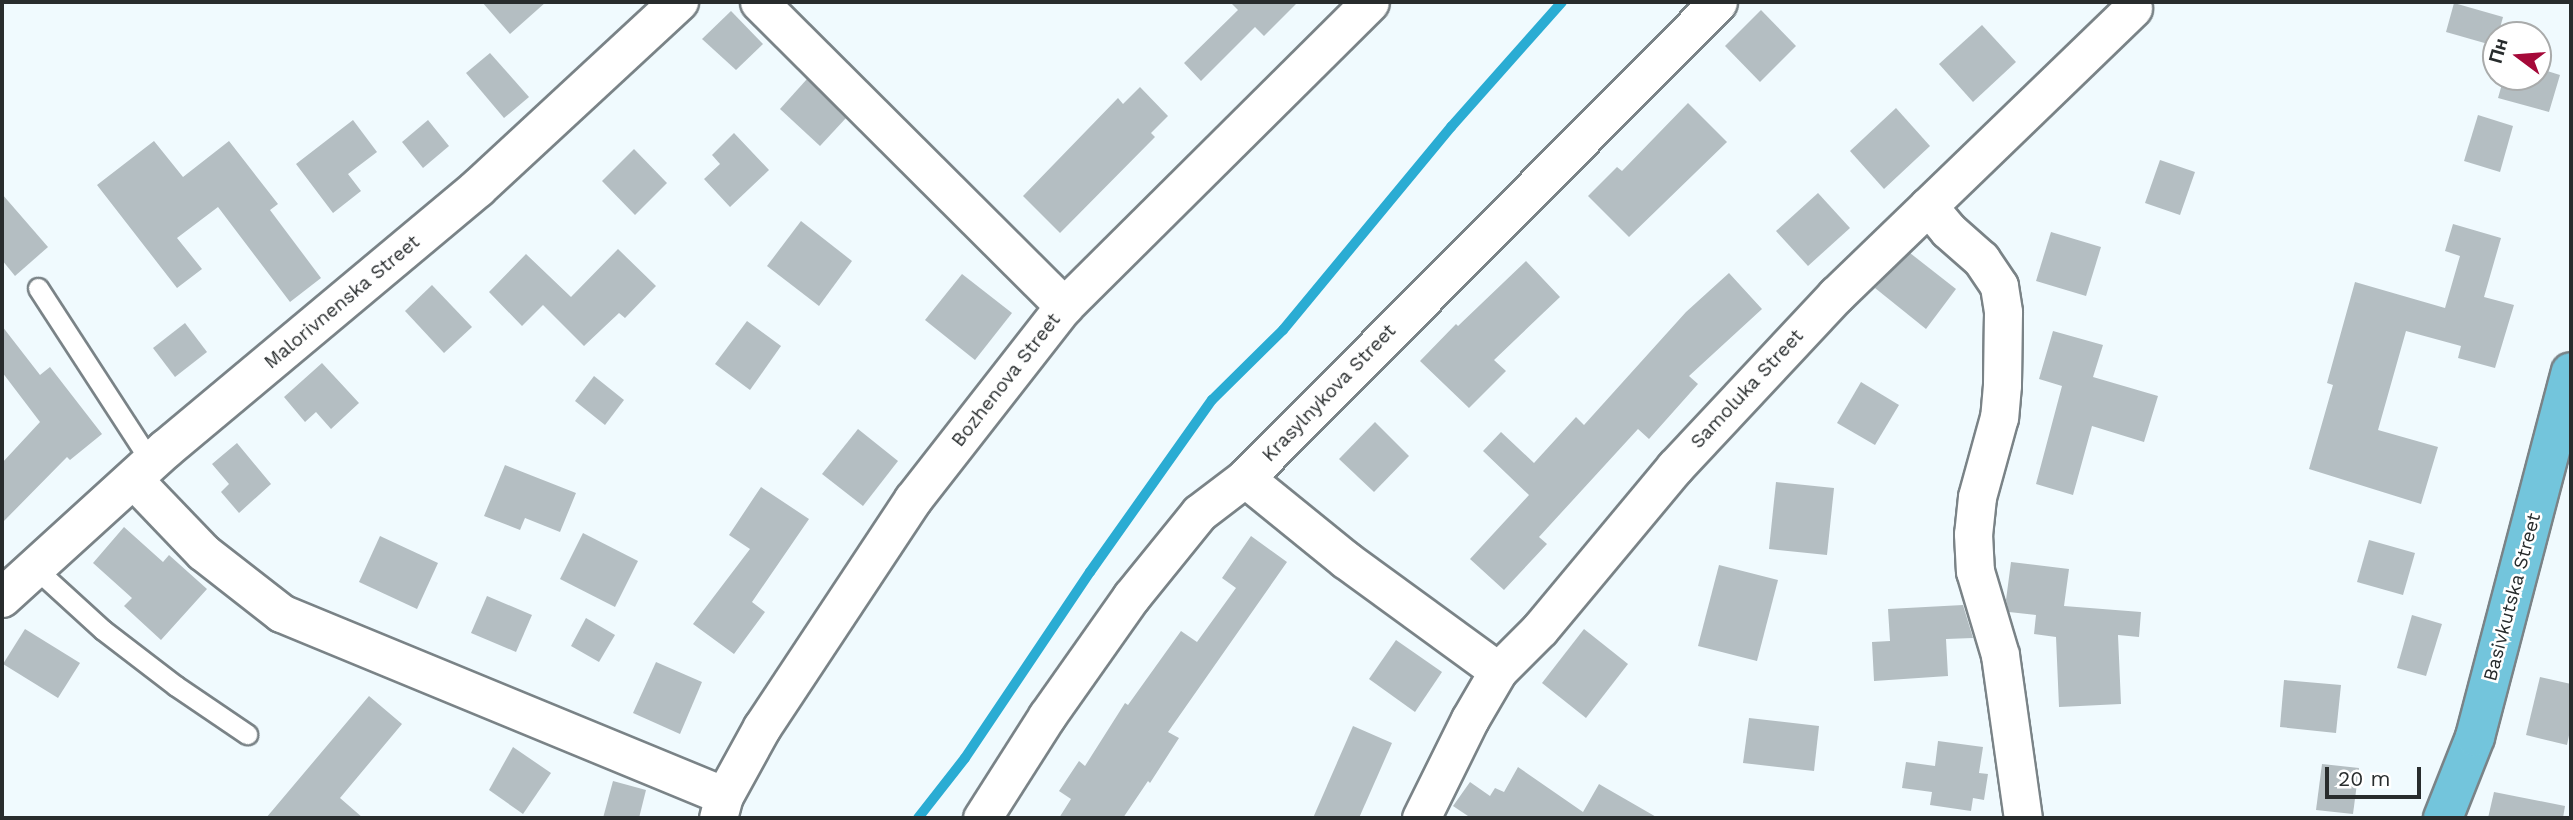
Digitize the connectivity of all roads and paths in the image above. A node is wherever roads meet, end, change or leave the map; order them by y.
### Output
1 (679, 2) edge
2 (759, 2) edge
3 (1370, 2) edge
4 (1718, 2) edge
5 (2133, 8) dead end
6 (1928, 206) junction
7 (38, 288) dead end
8 (1064, 306) junction
9 (2571, 372) edge
10 (142, 471) junction
11 (1245, 478) junction
12 (35, 568) junction
13 (2, 598) edge
14 (1498, 671) junction
15 (247, 734) dead end
16 (721, 807) edge
17 (982, 818) edge
18 (1421, 818) edge
19 (2023, 818) edge
20 (2443, 818) edge

1 - 10 street, Malorivnenska Street
2 - 8 street
3 - 8 street, Bozhenova Street
4 - 11 street, Krasylnykova Street
5 - 6 street, Samoluka Street
6 - 14 street, Samoluka Street
6 - 19 street
7 - 10 lane
8 - 16 street, Bozhenova Street
9 - 20 main road, Basivkutska Street
10 - 12 street, Malorivnenska Street
10 - 16 street
11 - 14 street
11 - 17 street, Krasylnykova Street
12 - 13 street, Malorivnenska Street
12 - 15 lane
14 - 18 street, Samoluka Street

